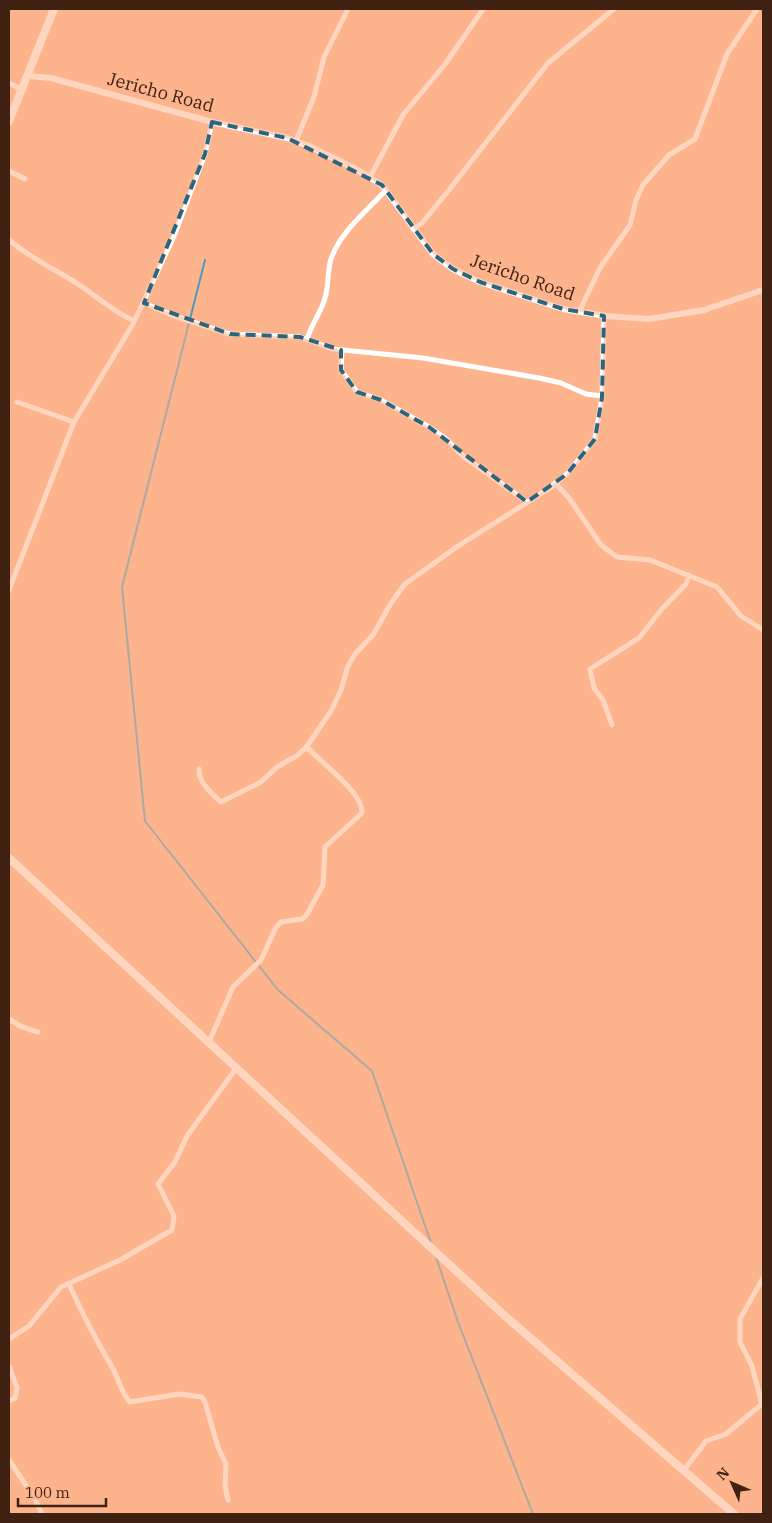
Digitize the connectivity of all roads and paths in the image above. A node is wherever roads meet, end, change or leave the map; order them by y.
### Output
1 (54, 9) edge
2 (348, 9) edge
3 (483, 9) edge
4 (614, 9) edge
5 (757, 9) edge
6 (28, 76) junction
7 (9, 83) edge
8 (22, 90) junction
9 (9, 121) edge
10 (212, 122) junction
11 (296, 141) junction
12 (9, 171) edge
13 (370, 177) junction
14 (25, 179) dead end
15 (386, 190) junction
16 (413, 229) junction
17 (9, 240) edge
18 (763, 290) edge
19 (144, 303) junction
20 (579, 312) junction
21 (604, 316) junction
22 (134, 321) junction
23 (307, 340) junction
24 (342, 350) junction
25 (602, 396) junction
26 (17, 402) dead end
27 (74, 422) junction
28 (555, 483) junction
29 (527, 502) junction
30 (689, 575) junction
31 (9, 590) edge
32 (763, 630) edge
33 (612, 725) dead end
34 (305, 749) junction
35 (198, 769) dead end
36 (9, 858) edge
37 (9, 1019) edge
38 (38, 1032) dead end
39 (209, 1042) junction
40 (237, 1067) junction
41 (763, 1278) edge
42 (69, 1284) junction
43 (9, 1339) edge
44 (9, 1366) edge
45 (9, 1401) edge
46 (762, 1405) edge
47 (9, 1460) edge
48 (684, 1470) junction
49 (228, 1500) dead end
50 (42, 1514) edge
51 (734, 1514) edge

1 - 6 main road
2 - 11 street
3 - 13 street
4 - 16 street
5 - 20 street
6 - 8 main road
6 - 10 street, Jericho Road
7 - 8 street
8 - 9 main road
10 - 11 street, Jericho Road
10 - 19 street
11 - 13 street, Jericho Road
12 - 14 street
13 - 15 street, Jericho Road
15 - 16 street, Jericho Road
15 - 23 street
16 - 20 street, Jericho Road
17 - 22 street
18 - 21 street, Jericho Road
19 - 22 street
19 - 23 street
20 - 21 street, Jericho Road
21 - 25 street
22 - 27 street
23 - 24 street
24 - 25 street
24 - 29 street
25 - 28 street
26 - 27 street
27 - 31 street
28 - 29 street
28 - 30 street
29 - 34 street
30 - 32 street
30 - 33 street
34 - 35 street
34 - 39 street
36 - 39 main road
37 - 38 street
39 - 40 main road
40 - 42 street
40 - 48 main road
41 - 46 street
42 - 43 street
42 - 49 street
44 - 45 street
46 - 48 street
47 - 50 street
48 - 51 main road

